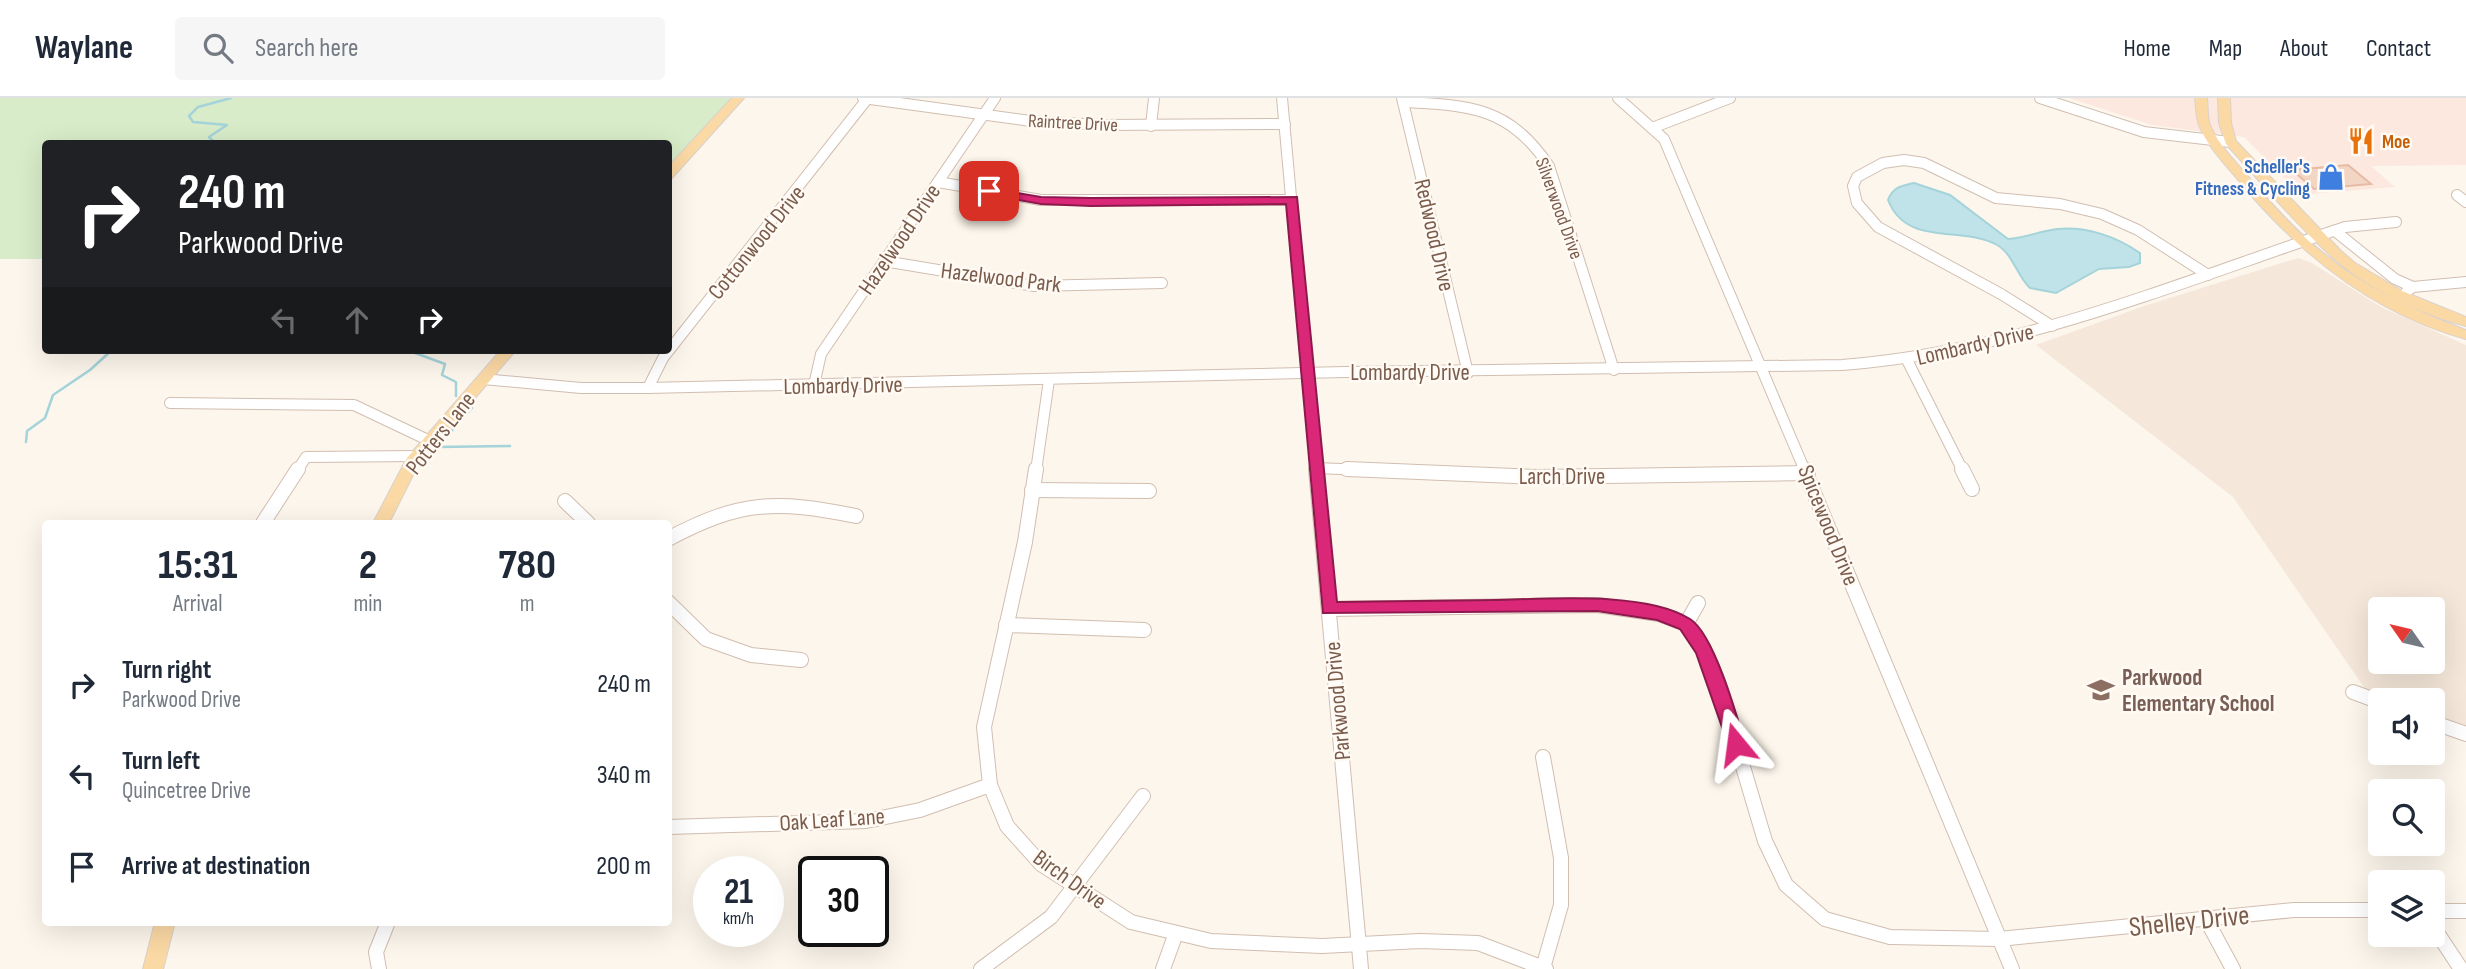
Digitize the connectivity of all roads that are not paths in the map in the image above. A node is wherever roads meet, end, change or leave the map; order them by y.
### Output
1 (738, 98) edge
2 (866, 98) edge
3 (995, 98) edge
4 (1154, 98) edge
5 (1282, 98) edge
6 (1618, 98) edge
7 (1730, 98) edge
8 (2040, 98) edge
9 (2201, 98) edge
10 (2224, 98) edge
11 (1403, 100) edge
12 (984, 115) junction
13 (1285, 124) junction
14 (1151, 126) junction
15 (1652, 128) junction
16 (2214, 141) junction
17 (2230, 142) junction
18 (672, 171) edge
19 (938, 182) junction
20 (2457, 195) dead end
21 (1292, 200) junction
22 (2466, 202) edge
23 (2396, 222) dead end
24 (2335, 231) junction
25 (2319, 237) junction
26 (2302, 243) junction
27 (884, 261) junction
28 (2208, 275) junction
29 (2466, 282) edge
30 (1162, 283) dead end
31 (2413, 288) junction
32 (2400, 297) junction
33 (2466, 322) edge
34 (2052, 326) junction
35 (2466, 335) edge
36 (672, 346) edge
37 (505, 354) edge
38 (666, 354) edge
39 (1907, 360) junction
40 (1763, 367) junction
41 (1614, 370) junction
42 (1308, 373) junction
43 (1468, 373) junction
44 (483, 379) junction
45 (1049, 380) junction
46 (814, 385) junction
47 (648, 388) junction
48 (170, 403) dead end
49 (430, 441) junction
50 (417, 456) junction
51 (1316, 468) junction
52 (1808, 472) junction
53 (1972, 489) dead end
54 (1032, 490) junction
55 (1149, 491) dead end
56 (565, 501) dead end
57 (856, 516) dead end
58 (265, 520) edge
59 (383, 520) edge
60 (585, 520) edge
61 (672, 538) edge
62 (1698, 603) dead end
63 (672, 606) edge
64 (1329, 609) junction
65 (1686, 624) junction
66 (1006, 625) junction
67 (1144, 630) dead end
68 (801, 660) dead end
69 (2353, 692) dead end
70 (2368, 698) edge
71 (2445, 727) edge
72 (2466, 734) edge
73 (1543, 757) dead end
74 (990, 785) junction
75 (1143, 796) dead end
76 (672, 827) edge
77 (1075, 886) junction
78 (2368, 910) edge
79 (2445, 911) edge
80 (2466, 911) edge
81 (2206, 919) junction
82 (164, 926) edge
83 (386, 926) edge
84 (1176, 933) junction
85 (1999, 939) junction
86 (1359, 944) junction
87 (2445, 945) edge
88 (1544, 968) edge
89 (153, 969) edge
90 (379, 969) edge
91 (981, 969) edge
92 (1163, 969) edge
93 (1361, 969) edge
94 (2012, 969) edge
95 (2233, 969) edge
96 (2461, 969) edge

1 - 18 main road
2 - 12 street, Raintree Drive
2 - 36 street, Cottonwood Drive
3 - 12 street, Hazelwood Drive
4 - 14 street
5 - 13 street, Parkwood Drive
6 - 15 street, Spicewood Drive
7 - 15 street
8 - 16 street
9 - 16 main road
10 - 17 main road
11 - 41 street, Silverwood Drive
11 - 43 street, Redwood Drive
12 - 14 street, Raintree Drive
12 - 19 street, Hazelwood Drive
13 - 14 street, Raintree Drive
13 - 21 street, Parkwood Drive
15 - 40 street, Spicewood Drive
16 - 17 street
16 - 26 main road
17 - 25 main road
19 - 21 street
19 - 27 street, Hazelwood Drive
20 - 22 street
21 - 42 street, Parkwood Drive
23 - 24 street, Lombardy Drive
24 - 25 street, Lombardy Drive
24 - 31 street
25 - 26 street, Lombardy Drive
25 - 32 main road
26 - 28 street, Lombardy Drive
26 - 35 main road
27 - 30 street, Hazelwood Park
27 - 46 street, Hazelwood Drive
28 - 34 street, Lombardy Drive
28 - 34 street
29 - 31 street
31 - 32 street
32 - 33 main road
34 - 39 street, Lombardy Drive
37 - 44 main road, Potters Lane
38 - 47 street, Cottonwood Drive
39 - 40 street, Lombardy Drive
39 - 53 street
40 - 41 street, Lombardy Drive
40 - 52 street, Spicewood Drive
41 - 43 street, Lombardy Drive
42 - 43 street, Lombardy Drive
42 - 45 street, Lombardy Drive
42 - 51 street, Parkwood Drive
44 - 47 street, Lombardy Drive
44 - 49 main road, Potters Lane
45 - 46 street, Lombardy Drive
45 - 54 street, Birch Drive
46 - 47 street, Lombardy Drive
48 - 49 street
49 - 50 main road, Potters Lane
50 - 58 street
50 - 59 main road, Potters Lane
51 - 52 street, Larch Drive
51 - 64 street, Parkwood Drive
52 - 85 street, Spicewood Drive
54 - 55 street
54 - 66 street, Birch Drive
56 - 60 street
57 - 61 street
62 - 65 street
63 - 68 street
64 - 65 street
64 - 86 street, Parkwood Drive
65 - 85 street, Shelley Drive
66 - 67 street
66 - 74 street, Birch Drive
69 - 70 street
71 - 72 street
73 - 88 street
74 - 76 street, Oak Leaf Lane
74 - 77 street, Birch Drive
75 - 77 street
77 - 84 street, Birch Drive
77 - 91 street
78 - 81 street, Shelley Drive
79 - 80 street
81 - 85 street, Shelley Drive
81 - 95 street
82 - 89 main road
83 - 90 street
84 - 86 street, Birch Drive
84 - 92 street
85 - 94 street, Spicewood Drive
86 - 88 street, Birch Drive
86 - 93 street, Parkwood Drive
87 - 96 street

